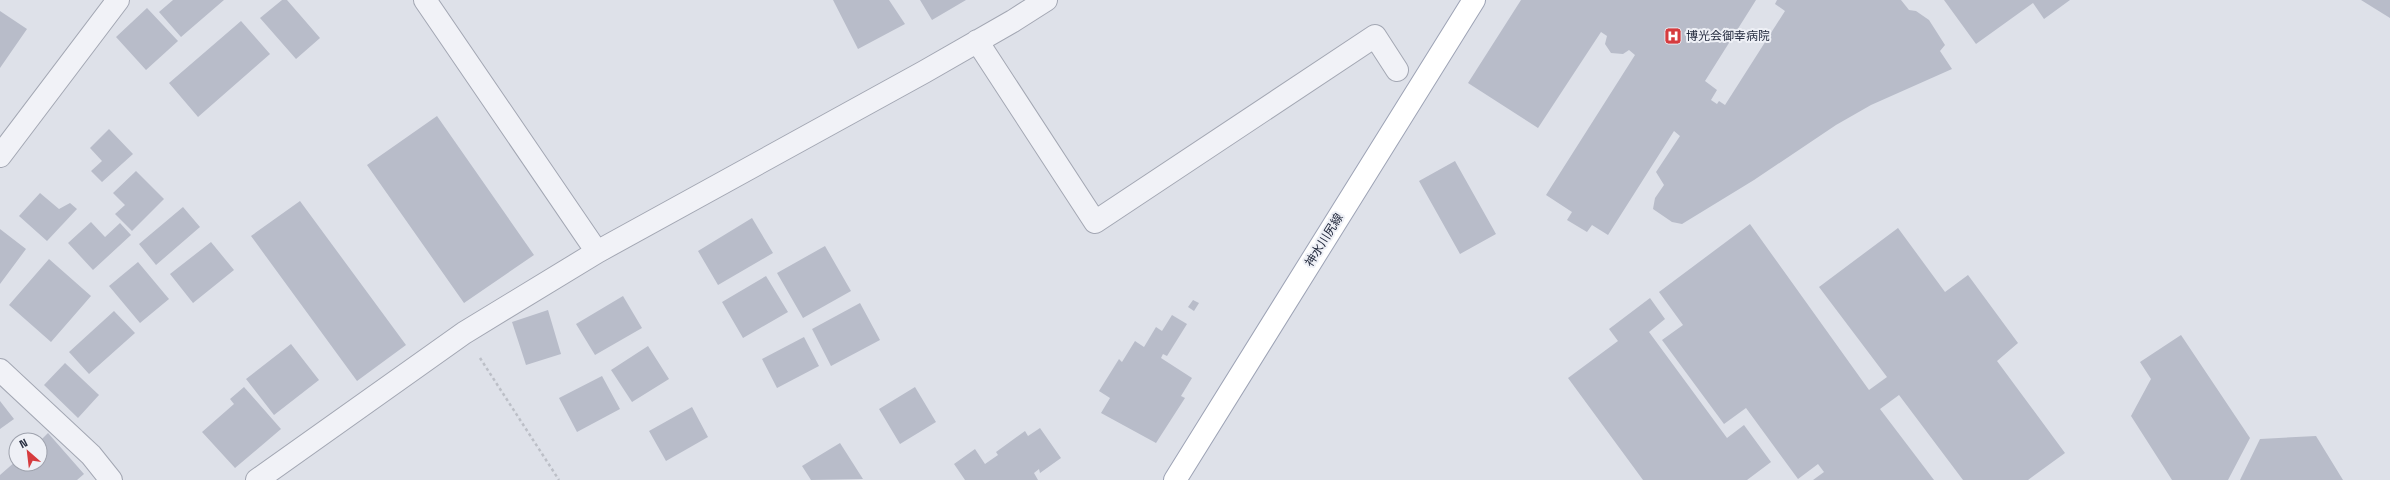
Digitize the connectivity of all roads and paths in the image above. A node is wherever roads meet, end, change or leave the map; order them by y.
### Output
1 (118, 0) edge
2 (425, 0) edge
3 (1046, 0) edge
4 (1474, 0) edge
5 (977, 41) junction
6 (1397, 70) dead end
7 (0, 156) edge
8 (597, 252) junction
9 (464, 332) junction
10 (0, 370) edge
11 (111, 480) edge
12 (257, 480) edge
13 (559, 480) edge
14 (1175, 480) edge

1 - 7 street
2 - 8 street
3 - 5 street
4 - 14 main road, 神水川尻線
5 - 6 street
5 - 8 street
8 - 9 street
9 - 12 street
9 - 13 path
10 - 11 street

